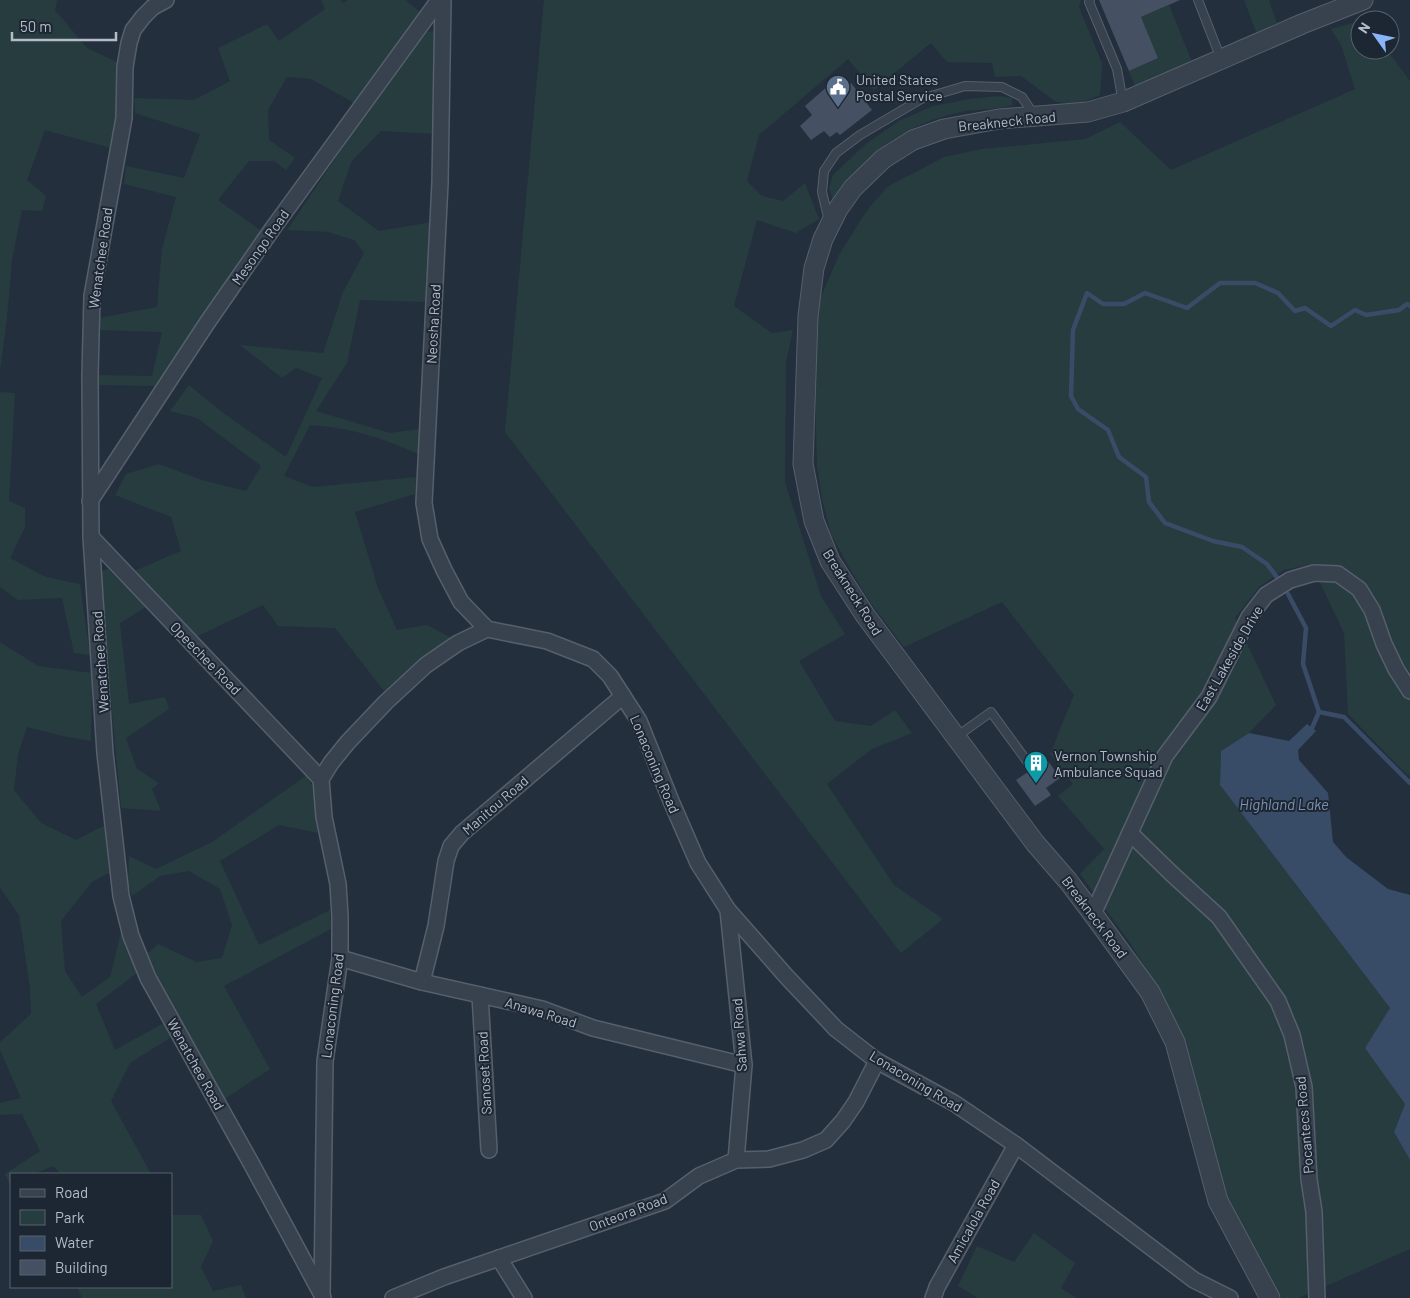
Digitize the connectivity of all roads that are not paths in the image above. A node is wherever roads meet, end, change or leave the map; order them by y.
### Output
1 (166, 0) edge
2 (438, 0) edge
3 (443, 0) edge
4 (1090, 0) edge
5 (1198, 0) edge
6 (1363, 0) edge
7 (1221, 60) junction
8 (1123, 102) junction
9 (1036, 117) junction
10 (830, 226) junction
11 (90, 501) junction
12 (91, 537) junction
13 (487, 629) junction
14 (1410, 691) edge
15 (623, 696) junction
16 (956, 737) junction
17 (1032, 768) dead end
18 (322, 779) junction
19 (1130, 833) junction
20 (728, 910) junction
21 (1093, 914) junction
22 (340, 958) junction
23 (422, 982) junction
24 (480, 995) junction
25 (877, 1061) junction
26 (744, 1065) junction
27 (1016, 1145) junction
28 (489, 1150) dead end
29 (736, 1160) junction
30 (499, 1258) junction
31 (323, 1296) edge
32 (393, 1298) edge
33 (524, 1298) edge
34 (934, 1298) edge
35 (1230, 1298) edge
36 (1270, 1298) edge
37 (1317, 1298) edge

1 - 11 street, Wenatchee Road
2 - 11 street, Mesongo Road
3 - 13 street, Neosha Road
4 - 8 lane
5 - 7 lane
6 - 7 street, Breakneck Road
7 - 8 street, Breakneck Road
8 - 9 street, Breakneck Road
9 - 10 street, Breakneck Road
9 - 10 lane
10 - 16 street, Breakneck Road
11 - 12 street, Wenatchee Road
12 - 18 street, Opeechee Road
12 - 31 street, Wenatchee Road
13 - 15 street, Lonaconing Road
13 - 18 street
14 - 19 street, East Lakeside Drive
15 - 20 street, Lonaconing Road
15 - 23 street, Manitou Road
16 - 17 lane
16 - 21 street, Breakneck Road
18 - 22 street, Lonaconing Road
19 - 21 street, East Lakeside Drive
19 - 37 street, Pocantecs Road
20 - 25 street, Lonaconing Road
20 - 26 street, Sahwa Road
21 - 36 street, Breakneck Road
22 - 23 street, Anawa Road
22 - 31 street, Lonaconing Road
23 - 24 street, Anawa Road
24 - 26 street, Anawa Road
24 - 28 street, Sanoset Road
25 - 27 street, Lonaconing Road
25 - 29 street, Onteora Road
26 - 29 street, Sahwa Road
27 - 34 street, Amicalola Road
27 - 35 street, Lonaconing Road
29 - 30 street, Onteora Road
30 - 32 street, Onteora Road
30 - 33 street

